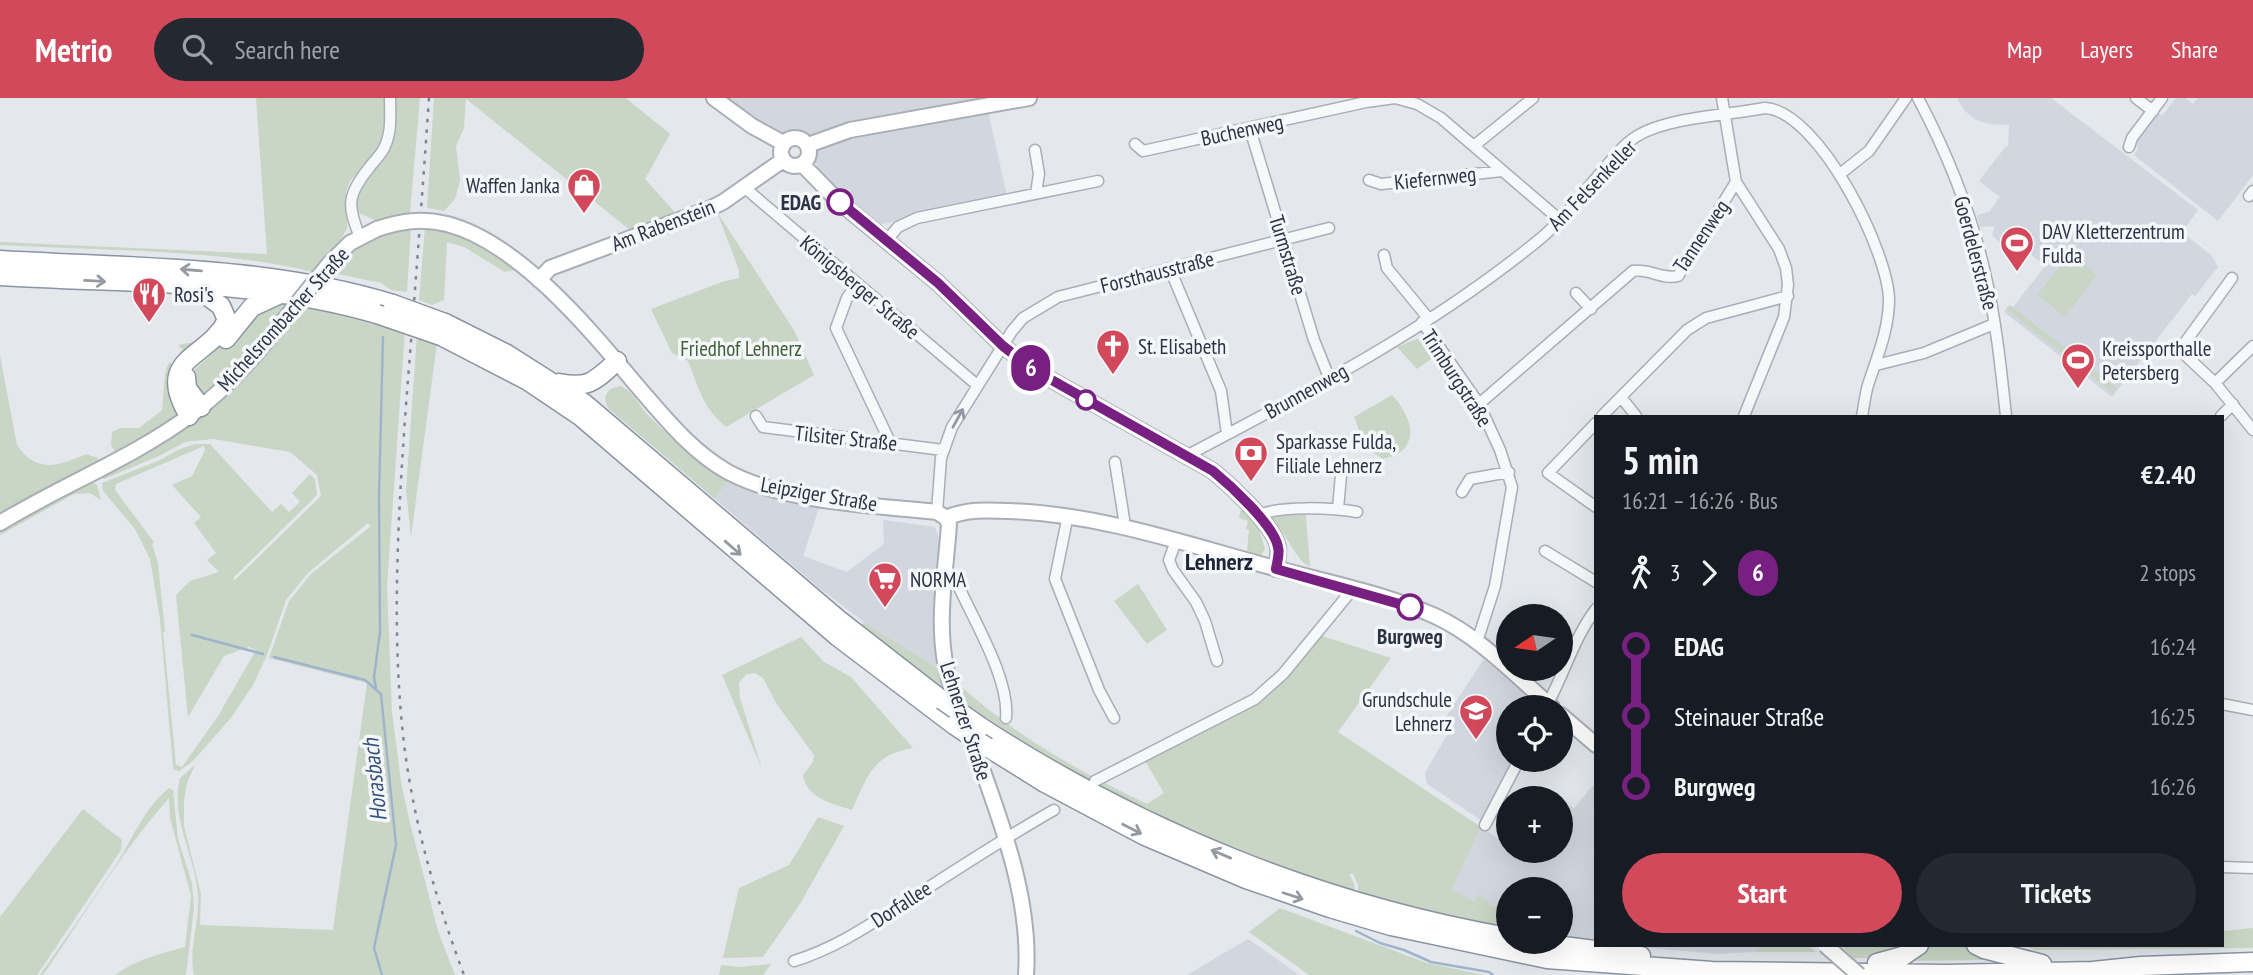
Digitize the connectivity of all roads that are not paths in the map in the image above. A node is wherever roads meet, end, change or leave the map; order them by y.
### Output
1 (390, 98) edge
2 (714, 98) edge
3 (1029, 98) edge
4 (1533, 98) edge
5 (1722, 98) edge
6 (1906, 98) edge
7 (1918, 98) edge
8 (2136, 98) edge
9 (2162, 98) edge
10 (2152, 111) junction
11 (1724, 116) junction
12 (1250, 129) junction
13 (783, 144) junction
14 (1135, 144) dead end
15 (808, 145) junction
16 (1475, 145) junction
17 (2129, 148) dead end
18 (1035, 150) dead end
19 (783, 160) junction
20 (802, 164) junction
21 (1502, 171) junction
22 (1840, 174) junction
23 (1369, 180) dead end
24 (1098, 181) dead end
25 (1736, 182) junction
26 (745, 187) junction
27 (1036, 193) junction
28 (1560, 220) junction
29 (1329, 228) dead end
30 (360, 237) junction
31 (1283, 240) junction
32 (886, 241) junction
33 (1384, 256) dead end
34 (0, 260) edge
35 (1170, 269) junction
36 (0, 275) edge
37 (27, 277) junction
38 (2232, 278) dead end
39 (539, 280) junction
40 (857, 284) junction
41 (192, 286) junction
42 (0, 289) edge
43 (1576, 293) dead end
44 (281, 294) junction
45 (1788, 296) junction
46 (1591, 309) junction
47 (1425, 320) junction
48 (1994, 324) junction
49 (443, 330) junction
50 (1003, 346) junction
51 (2253, 346) edge
52 (1876, 365) junction
53 (620, 366) junction
54 (1330, 380) junction
55 (553, 382) junction
56 (2215, 383) junction
57 (977, 385) junction
58 (1621, 397) junction
59 (1479, 404) junction
60 (2234, 404) junction
61 (195, 412) junction
62 (1603, 415) edge
63 (1635, 415) edge
64 (1744, 415) edge
65 (1862, 415) edge
66 (2006, 415) edge
67 (2222, 415) edge
68 (756, 416) dead end
69 (610, 423) junction
70 (1594, 425) edge
71 (2253, 430) edge
72 (1227, 434) junction
73 (890, 442) junction
74 (943, 450) junction
75 (1188, 454) junction
76 (1115, 463) dead end
77 (1509, 472) junction
78 (1341, 475) dead end
79 (1462, 492) dead end
80 (1594, 507) edge
81 (1338, 509) junction
82 (1357, 512) dead end
83 (942, 515) junction
84 (1068, 515) junction
85 (1258, 516) junction
86 (0, 523) edge
87 (1123, 527) junction
88 (1176, 541) junction
89 (1545, 551) dead end
90 (1276, 569) junction
91 (945, 575) junction
92 (1594, 582) edge
93 (1352, 590) junction
94 (1594, 613) edge
95 (1477, 642) junction
96 (1217, 661) dead end
97 (1537, 695) edge
98 (1554, 695) edge
99 (2224, 704) edge
100 (2253, 710) edge
101 (1006, 718) dead end
102 (1114, 718) dead end
103 (1573, 725) edge
104 (1594, 743) edge
105 (1512, 772) edge
106 (1095, 781) dead end
107 (1054, 810) dead end
108 (1485, 825) dead end
109 (1005, 839) junction
110 (2224, 867) edge
111 (2253, 868) edge
112 (1331, 901) junction
113 (1361, 910) junction
114 (1496, 935) edge
115 (1573, 947) edge
116 (1827, 947) edge
117 (1916, 947) edge
118 (1980, 947) edge
119 (794, 961) dead end
120 (2253, 962) edge
121 (1877, 963) junction
122 (1588, 964) junction
123 (2042, 964) junction
124 (2141, 966) junction
125 (1784, 974) edge
126 (2016, 974) edge
127 (1027, 975) edge
128 (1624, 975) edge
129 (1859, 975) edge

1 - 30 street
2 - 13 main road
3 - 15 main road
4 - 16 street
5 - 11 street
6 - 22 street
7 - 48 street, Goerdelerstraße
8 - 10 street
9 - 10 street
10 - 17 street
11 - 22 street, Am Felsenkeller
11 - 25 street
11 - 28 street, Am Felsenkeller
12 - 14 street, Buchenweg
12 - 16 street, Buchenweg
12 - 31 street, Turmstraße
13 - 15 main road
13 - 19 main road
15 - 20 main road
16 - 21 street, Buchenweg
18 - 27 street
19 - 20 main road
19 - 26 main road, Am Rabenstein
20 - 32 main road
21 - 23 street, Kiefernweg
21 - 28 street, Buchenweg
22 - 52 street, Am Felsenkeller
24 - 27 street
25 - 45 street
25 - 46 street, Tannenweg
26 - 39 main road, Am Rabenstein
26 - 40 street, Königsberger Straße
27 - 32 street
28 - 47 street, Am Felsenkeller
29 - 31 street, Forsthausstraße
30 - 39 main road, Michelsrombacher Straße, bridge
30 - 61 main road, Michelsrombacher Straße, bridge
31 - 35 street, Forsthausstraße
31 - 54 street, Turmstraße
32 - 50 main road
33 - 47 street, Trimburgstraße
49 -> 34 highway, bridge
35 - 50 street, Forsthausstraße
35 - 72 street
36 - 37 highway
37 -> 41 highway
37 - 42 highway
38 - 56 street
39 - 53 main road, Leipziger Straße
40 - 57 street, Königsberger Straße
40 - 73 street
41 - 44 highway
41 - 61 highway
43 - 46 street
44 - 49 highway, bridge
44 - 61 highway
45 - 58 street
45 - 64 street
46 - 59 street, Tannenweg
47 - 54 street, Brunnenweg
47 - 59 street, Trimburgstraße
48 - 52 street
48 - 66 street, Goerdelerstraße
49 - 55 highway
49 -> 112 highway, bridge
50 - 57 street, Forsthausstraße
50 - 75 main road
51 - 56 street
52 - 65 street, Am Felsenkeller
53 - 55 highway
53 - 69 highway
53 - 83 main road, Leipziger Straße
54 - 72 street, Brunnenweg
55 - 69 highway
56 - 60 street
74 -> 57 street, Forsthausstraße
58 - 62 street
58 - 63 street
59 - 77 street, Trimburgstraße
60 - 67 street
60 - 71 street
61 - 86 main road, Michelsrombacher Straße
68 - 73 street, Tilsiter Straße
112 -> 69 highway, bridge
70 - 80 street
72 - 75 street, Brunnenweg
73 - 74 street, Tilsiter Straße
74 - 83 street, Forsthausstraße
75 - 85 main road
76 - 87 street
77 - 79 street
77 - 95 street, Trimburgstraße
78 - 81 street
81 - 82 street
81 - 85 street
83 - 84 main road, Leipziger Straße
83 - 91 main road, Lehnerzer Straße
84 - 87 main road, Leipziger Straße
84 - 102 street
85 - 90 main road
87 - 88 main road, Leipziger Straße
88 - 90 main road, Leipziger Straße
88 - 96 street
89 - 92 street
90 - 93 main road, Leipziger Straße
91 - 101 street
91 - 109 main road, Lehnerzer Straße
93 - 95 main road, Leipziger Straße
93 - 106 street
94 - 98 street
95 - 97 main road, Leipziger Straße
99 - 100 street
103 - 104 main road
105 - 108 street
107 - 109 street
109 - 119 street, Dorfallee
109 - 127 main road, Lehnerzer Straße
110 - 111 street
112 - 113 highway
113 - 114 highway
113 - 122 highway
115 - 121 highway
116 - 129 main road, bridge
117 - 121 highway
118 - 123 highway
120 - 124 highway
121 - 123 highway
122 - 125 highway
122 - 128 highway
123 - 124 highway
124 - 126 highway
125 - 126 highway

